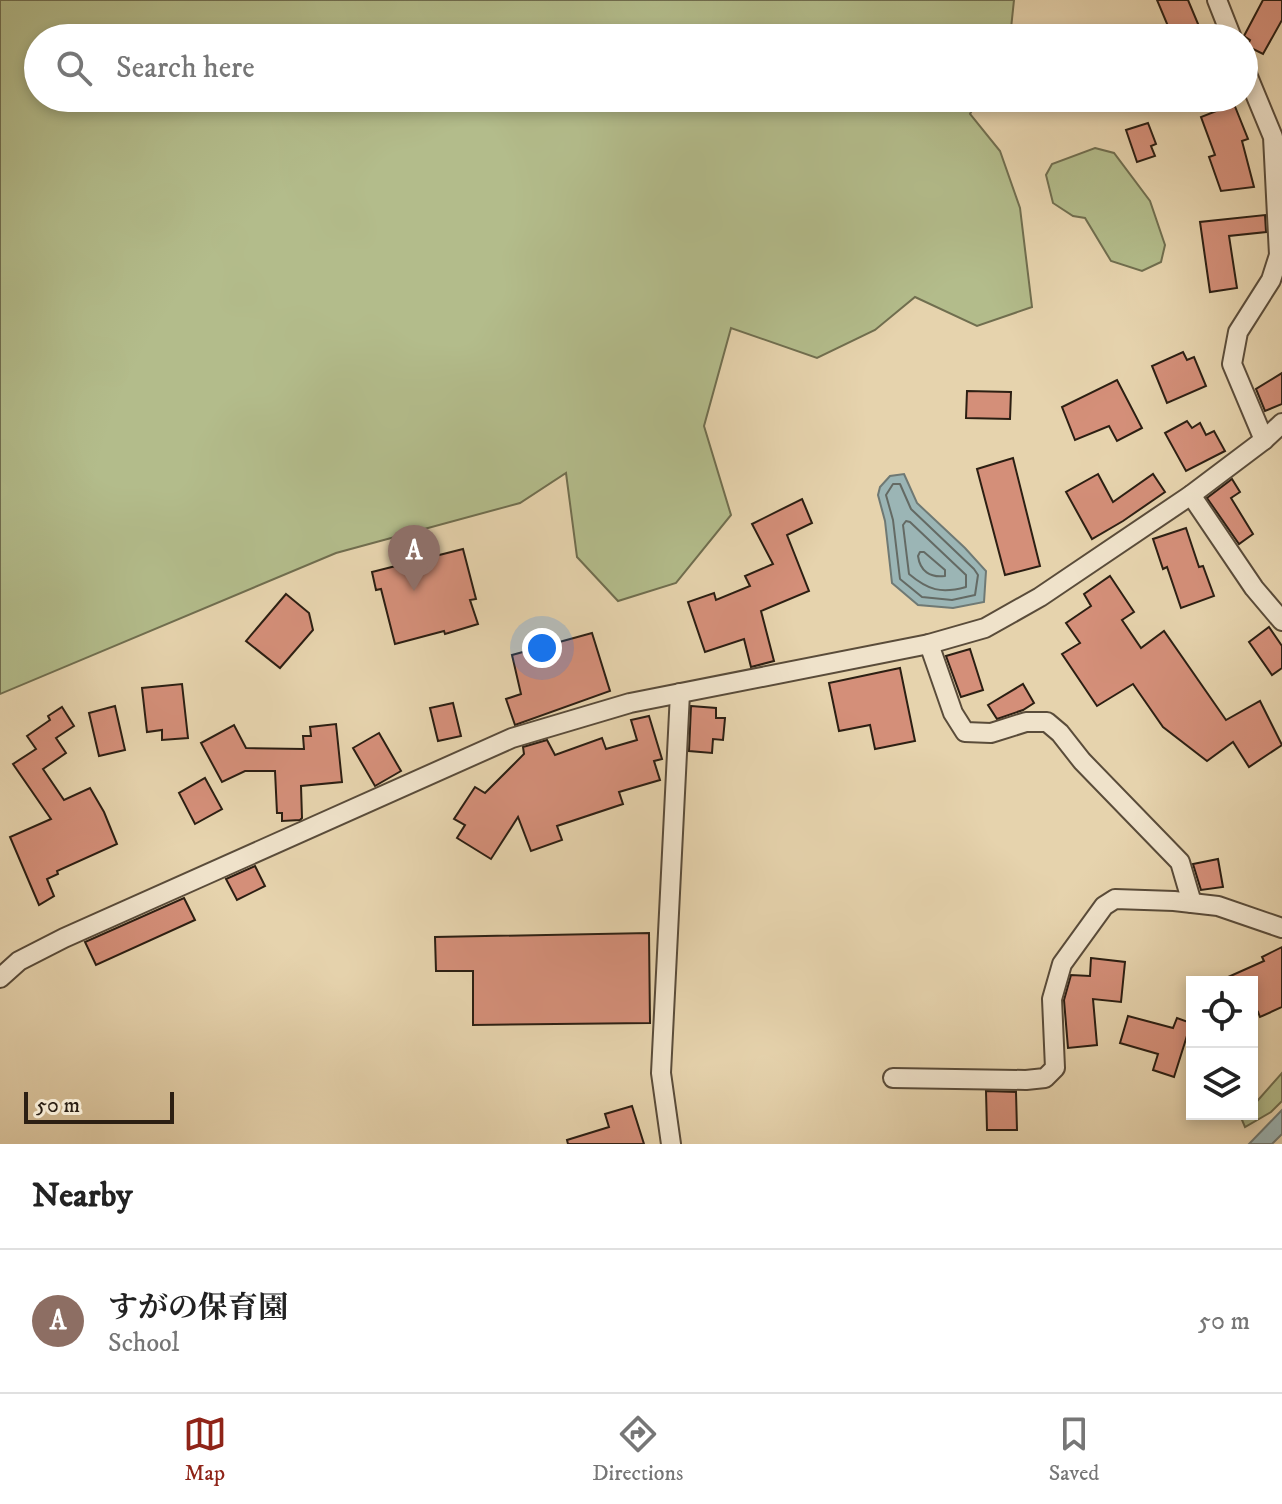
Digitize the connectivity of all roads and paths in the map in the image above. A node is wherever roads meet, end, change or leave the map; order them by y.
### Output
1 (1217, 0) edge
2 (1226, 24) edge
3 (1258, 101) edge
4 (1282, 423) edge
5 (1264, 440) junction
6 (1191, 495) junction
7 (1282, 621) edge
8 (929, 644) junction
9 (680, 693) junction
10 (1192, 903) junction
11 (1282, 928) edge
12 (0, 978) edge
13 (893, 1078) dead end
14 (671, 1144) edge

1 - 2 street
3 - 5 street
4 - 5 street
5 - 6 street
6 - 7 street
6 - 8 street
8 - 9 street
8 - 10 street
9 - 12 street
9 - 14 street
10 - 11 street
10 - 13 street

